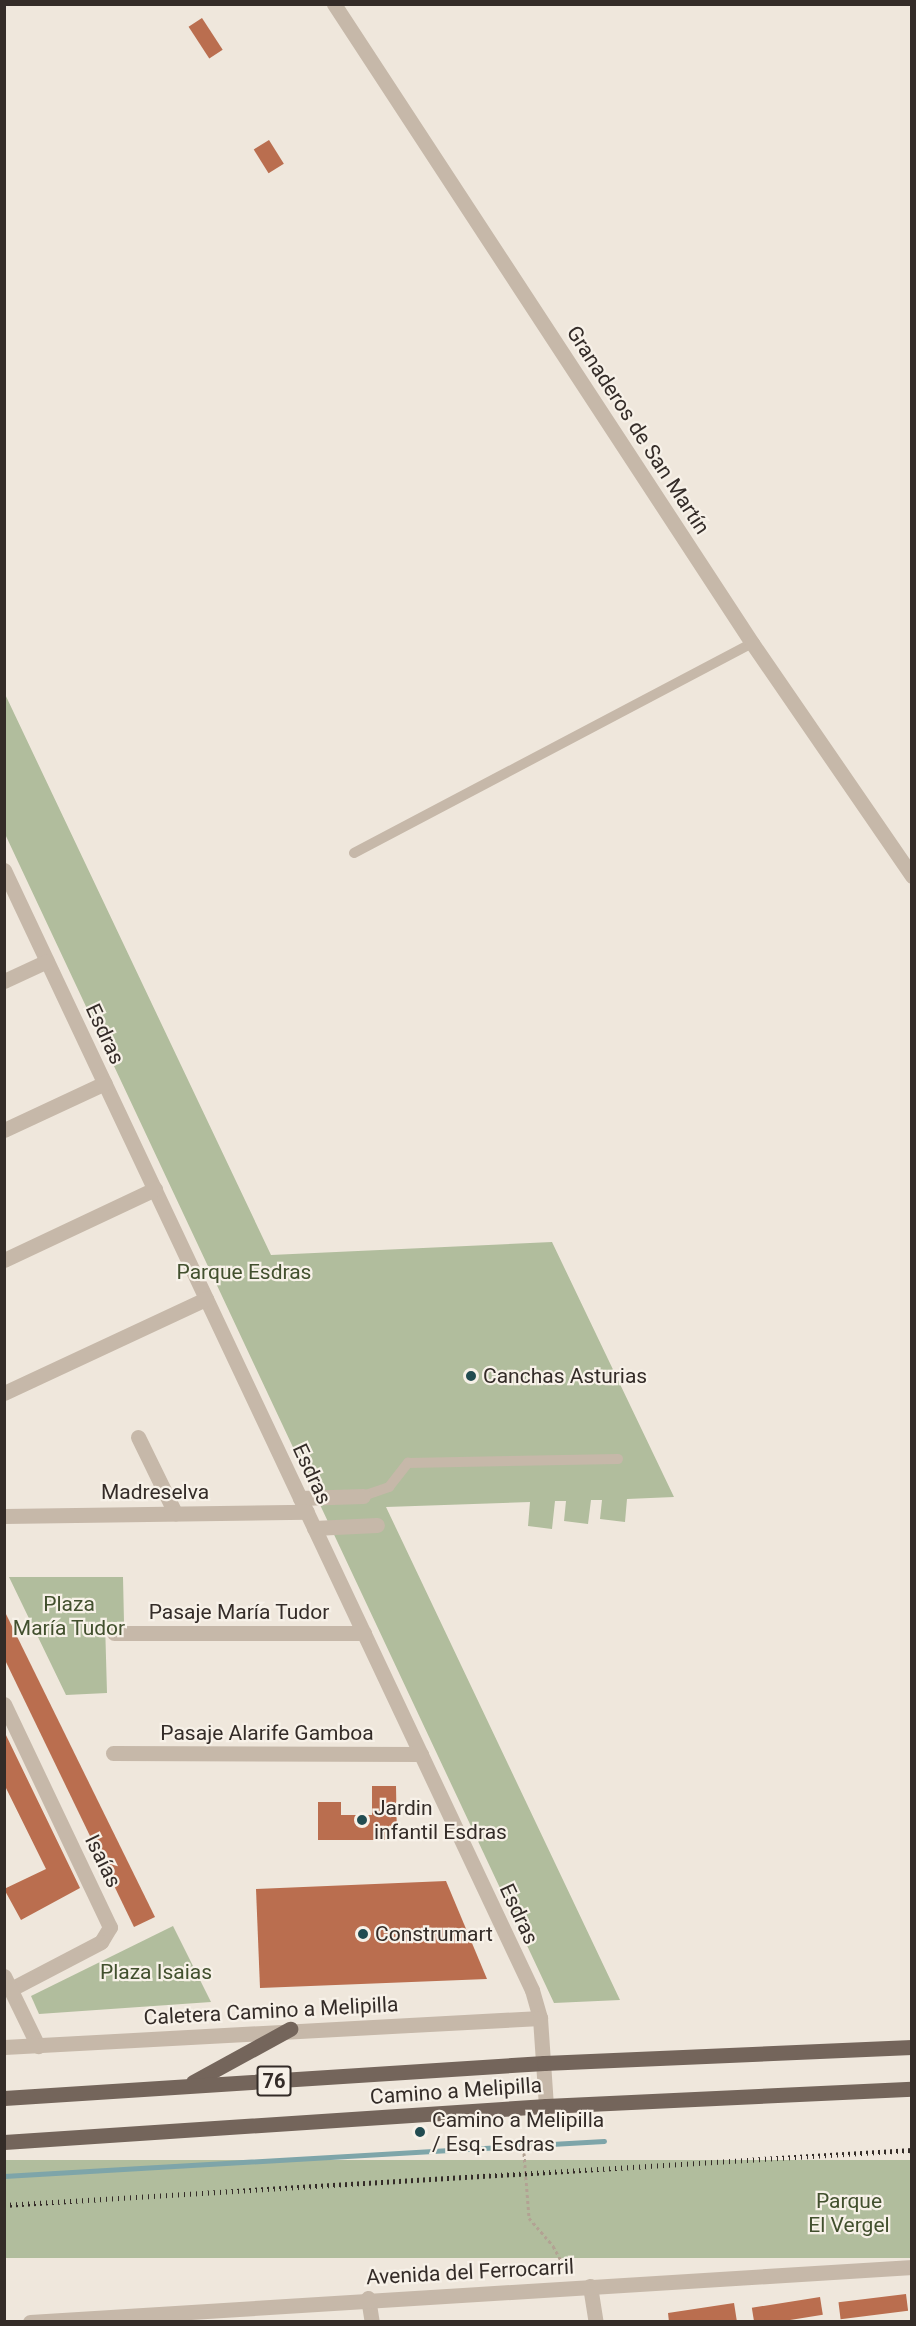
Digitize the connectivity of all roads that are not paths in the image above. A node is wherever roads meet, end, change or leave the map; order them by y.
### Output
1 (334, 4) edge
2 (752, 643) junction
3 (354, 853) dead end
4 (4, 870) edge
5 (912, 876) edge
6 (47, 961) junction
7 (4, 981) edge
8 (105, 1083) junction
9 (4, 1130) edge
10 (155, 1189) junction
11 (4, 1260) edge
12 (206, 1299) junction
13 (4, 1393) edge
14 (138, 1437) dead end
15 (618, 1459) dead end
16 (363, 1496) joint
17 (303, 1505) junction
18 (175, 1512) junction
19 (4, 1516) edge
20 (377, 1525) dead end
21 (314, 1528) junction
22 (114, 1633) dead end
23 (364, 1633) junction
24 (4, 1704) edge
25 (113, 1753) dead end
26 (421, 1754) junction
27 (8, 1983) edge
28 (540, 2018) junction
29 (290, 2029) junction
30 (38, 2046) junction
31 (4, 2047) edge
32 (912, 2047) edge
33 (544, 2063) junction
34 (183, 2087) junction
35 (912, 2090) edge
36 (4, 2098) edge
37 (546, 2106) junction
38 (4, 2142) edge
39 (912, 2267) edge
40 (582, 2286) junction
41 (368, 2298) junction
42 (116, 2319) edge
43 (30, 2322) edge
44 (372, 2322) edge
45 (596, 2322) edge

1 - 2 street, Granaderos de San Martín
2 - 3 lane
2 - 5 street, Granaderos de San Martín
4 - 6 street, Esdras
6 - 7 street
6 - 8 street, Esdras
8 - 9 street
8 - 10 street, Esdras
10 - 11 street
10 - 12 street, Esdras
12 - 13 street
12 - 17 street, Esdras
14 - 18 street
15 - 16 lane
16 - 17 street, Madreselva
17 - 18 street, Madreselva
17 - 21 street, Esdras
18 - 19 street, Madreselva
20 - 21 street
21 - 23 street, Esdras
22 - 23 street, Pasaje María Tudor
23 - 26 street, Esdras
24 - 27 street, Isaías
25 - 26 street, Pasaje Alarife Gamboa
26 - 28 street, Esdras
27 - 30 street
28 - 29 street, Caletera Camino a Melipilla
28 - 33 street, Esdras
29 - 30 street, Caletera Camino a Melipilla
29 - 34 main road
30 - 31 street, Caletera Camino a Melipilla
32 - 33 main road, Camino a Melipilla / 76
33 - 34 main road, Camino a Melipilla / 76
33 - 37 street, Esdras
34 - 36 main road, Camino a Melipilla / 76
35 - 37 main road, Camino a Melipilla / 76
37 - 38 main road, Camino a Melipilla / 76
39 - 40 street, Avenida del Ferrocarril
40 - 41 street, Avenida del Ferrocarril
40 - 45 street
41 - 42 street, Avenida del Ferrocarril
41 - 44 street
42 - 43 street, Avenida del Ferrocarril

